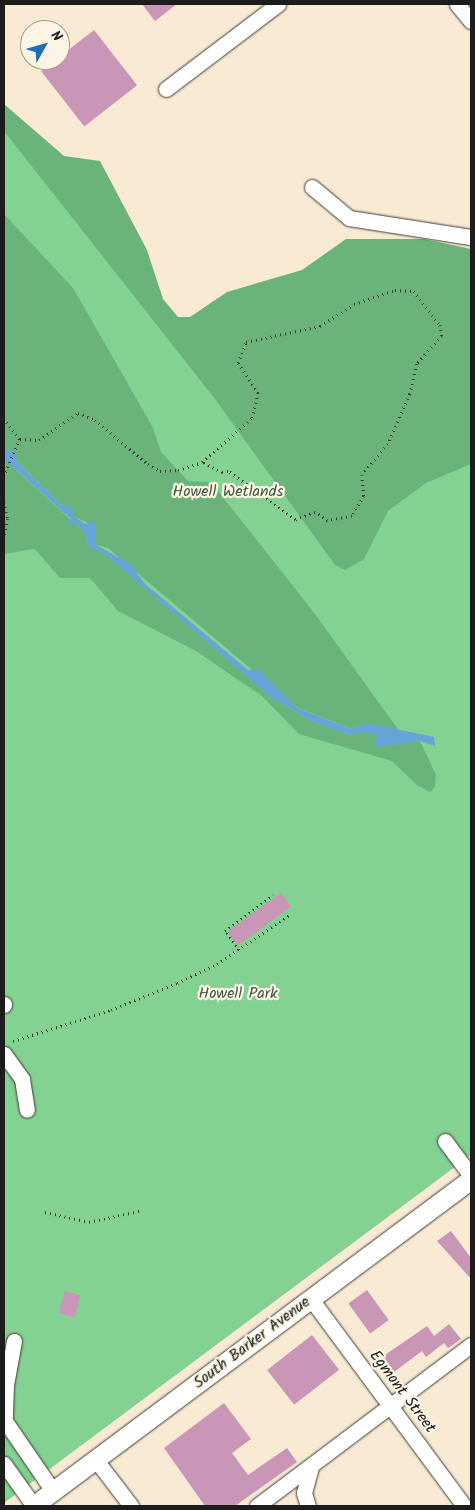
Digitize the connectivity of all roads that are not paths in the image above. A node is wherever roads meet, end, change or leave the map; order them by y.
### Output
1 (278, 4) edge
2 (457, 4) edge
3 (471, 21) edge
4 (166, 89) dead end
5 (312, 187) dead end
6 (471, 237) edge
7 (4, 1054) edge
8 (27, 1110) dead end
9 (445, 1141) dead end
10 (471, 1177) edge
11 (311, 1299) junction
12 (14, 1341) dead end
13 (471, 1345) edge
14 (7, 1358) edge
15 (390, 1406) junction
16 (96, 1460) junction
17 (4, 1464) edge
18 (311, 1466) junction
19 (53, 1491) junction
20 (34, 1506) edge
21 (131, 1506) edge
22 (257, 1506) edge
23 (308, 1506) edge
24 (464, 1506) edge

1 - 4 street
2 - 3 street
5 - 6 street
7 - 8 street
9 - 10 street
10 - 11 main road, South Barker Avenue
11 - 15 street, Egmont Street
11 - 16 main road, South Barker Avenue
12 - 14 street
13 - 15 street
14 - 19 street
15 - 18 street
15 - 24 street, Egmont Street
16 - 19 main road, South Barker Avenue
16 - 21 street
17 - 20 street
18 - 22 street
18 - 23 street
19 - 20 main road, South Barker Avenue

